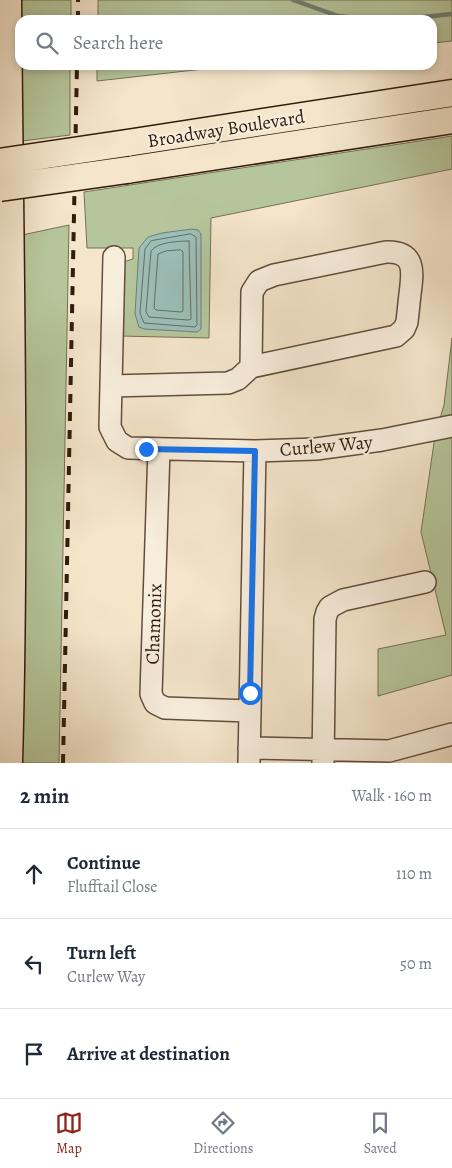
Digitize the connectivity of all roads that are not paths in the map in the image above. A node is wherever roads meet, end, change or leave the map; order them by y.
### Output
1 (8, 0) edge
2 (452, 93) edge
3 (452, 120) edge
4 (0, 162) edge
5 (0, 188) edge
6 (114, 257) dead end
7 (251, 367) junction
8 (111, 386) junction
9 (452, 426) edge
10 (159, 449) junction
11 (255, 451) junction
12 (425, 582) dead end
13 (6, 614) edge
14 (249, 711) junction
15 (452, 734) edge
16 (249, 756) edge
17 (323, 756) edge
18 (9, 763) edge

1 - 13 main road
2 - 4 main road, Broadway Boulevard, bridge
3 - 5 main road, Broadway Boulevard, bridge
6 - 8 street, Curlew Way
7 - 7 street
7 - 8 street
8 - 10 street, Curlew Way
9 - 11 street, Curlew Way
10 - 11 street, Curlew Way
10 - 14 street, Chamonix
11 - 14 street
12 - 17 street
13 - 18 main road
14 - 16 street
15 - 17 street
16 - 17 street

